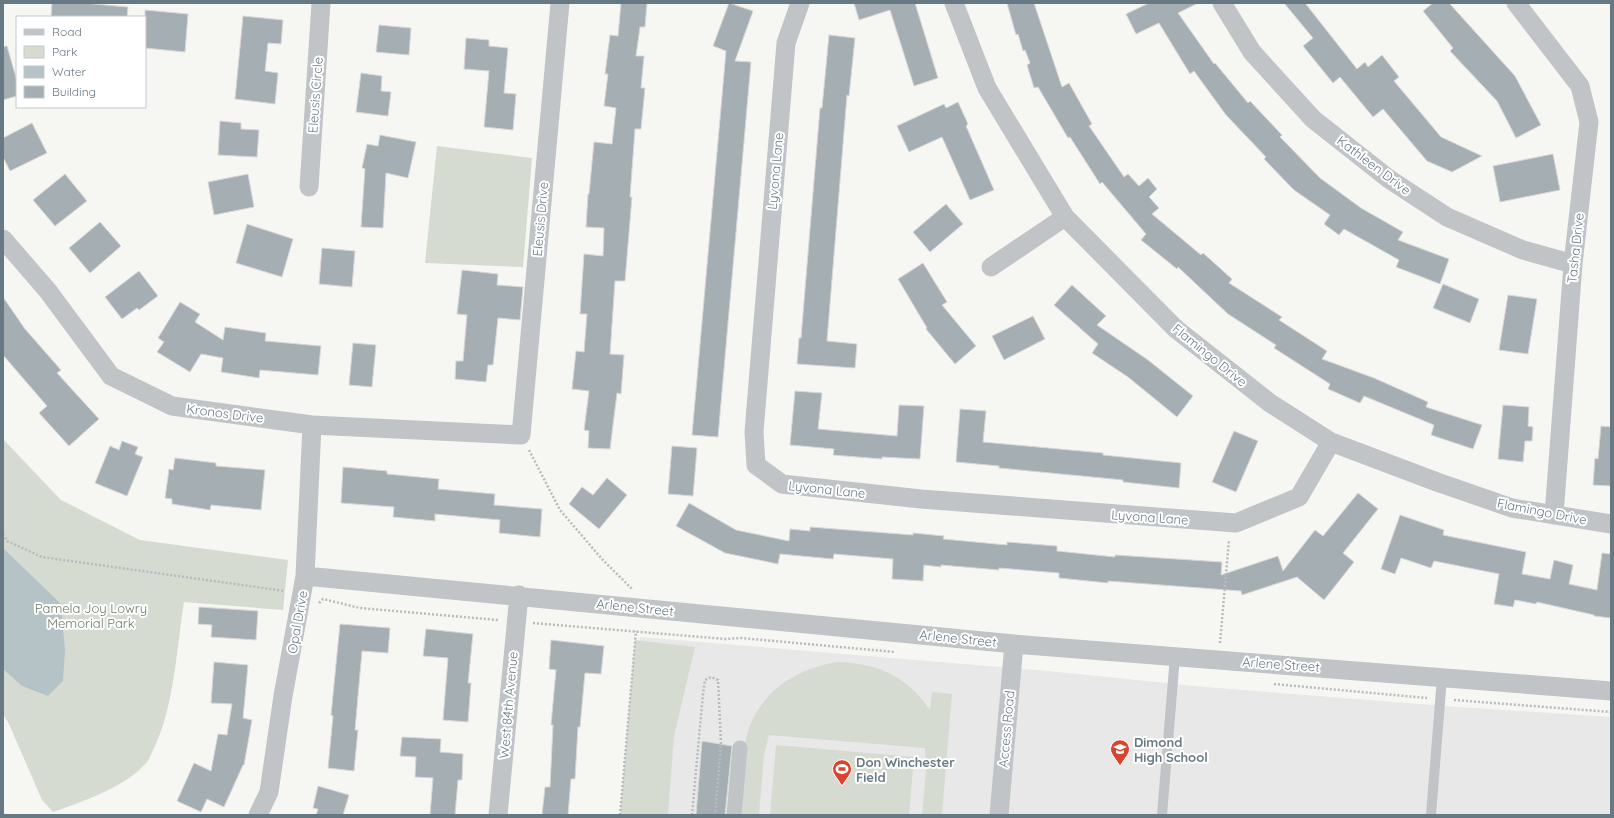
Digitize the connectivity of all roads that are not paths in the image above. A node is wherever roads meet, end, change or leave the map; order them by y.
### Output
1 (321, 3) edge
2 (560, 3) edge
3 (800, 3) edge
4 (954, 3) edge
5 (1222, 3) edge
6 (1516, 3) edge
7 (309, 187) dead end
8 (1065, 217) junction
9 (3, 239) edge
10 (1573, 264) junction
11 (991, 267) dead end
12 (312, 424) junction
13 (521, 435) joint
14 (1332, 442) junction
15 (1554, 515) junction
16 (1611, 524) edge
17 (305, 576) junction
18 (518, 595) junction
19 (1014, 644) junction
20 (1175, 656) junction
21 (1442, 677) junction
22 (1611, 690) edge
23 (740, 748) dead end
24 (258, 815) edge
25 (498, 815) edge
26 (734, 815) edge
27 (998, 815) edge
28 (1162, 815) edge
29 (1431, 815) edge

1 - 7 street, Eleusis Circle
2 - 13 street, Eleusis Drive
3 - 14 street, Lyvona Lane
4 - 8 street, Flamingo Drive
5 - 10 street, Kathleen Drive
6 - 10 street, Tasha Drive
8 - 11 street
8 - 14 street, Flamingo Drive
9 - 12 street, Kronos Drive
10 - 15 street, Tasha Drive
12 - 13 street, Kronos Drive
12 - 17 street, Opal Drive
14 - 15 street, Flamingo Drive
15 - 16 street, Flamingo Drive
17 - 18 street, Arlene Street
17 - 24 street, Opal Drive
18 - 19 street, Arlene Street
18 - 25 street, West 84th Avenue
19 - 20 street, Arlene Street
19 - 27 street, Access Road
20 - 21 street, Arlene Street
20 - 28 lane
21 - 22 street, Arlene Street
21 - 29 lane
23 - 26 street

